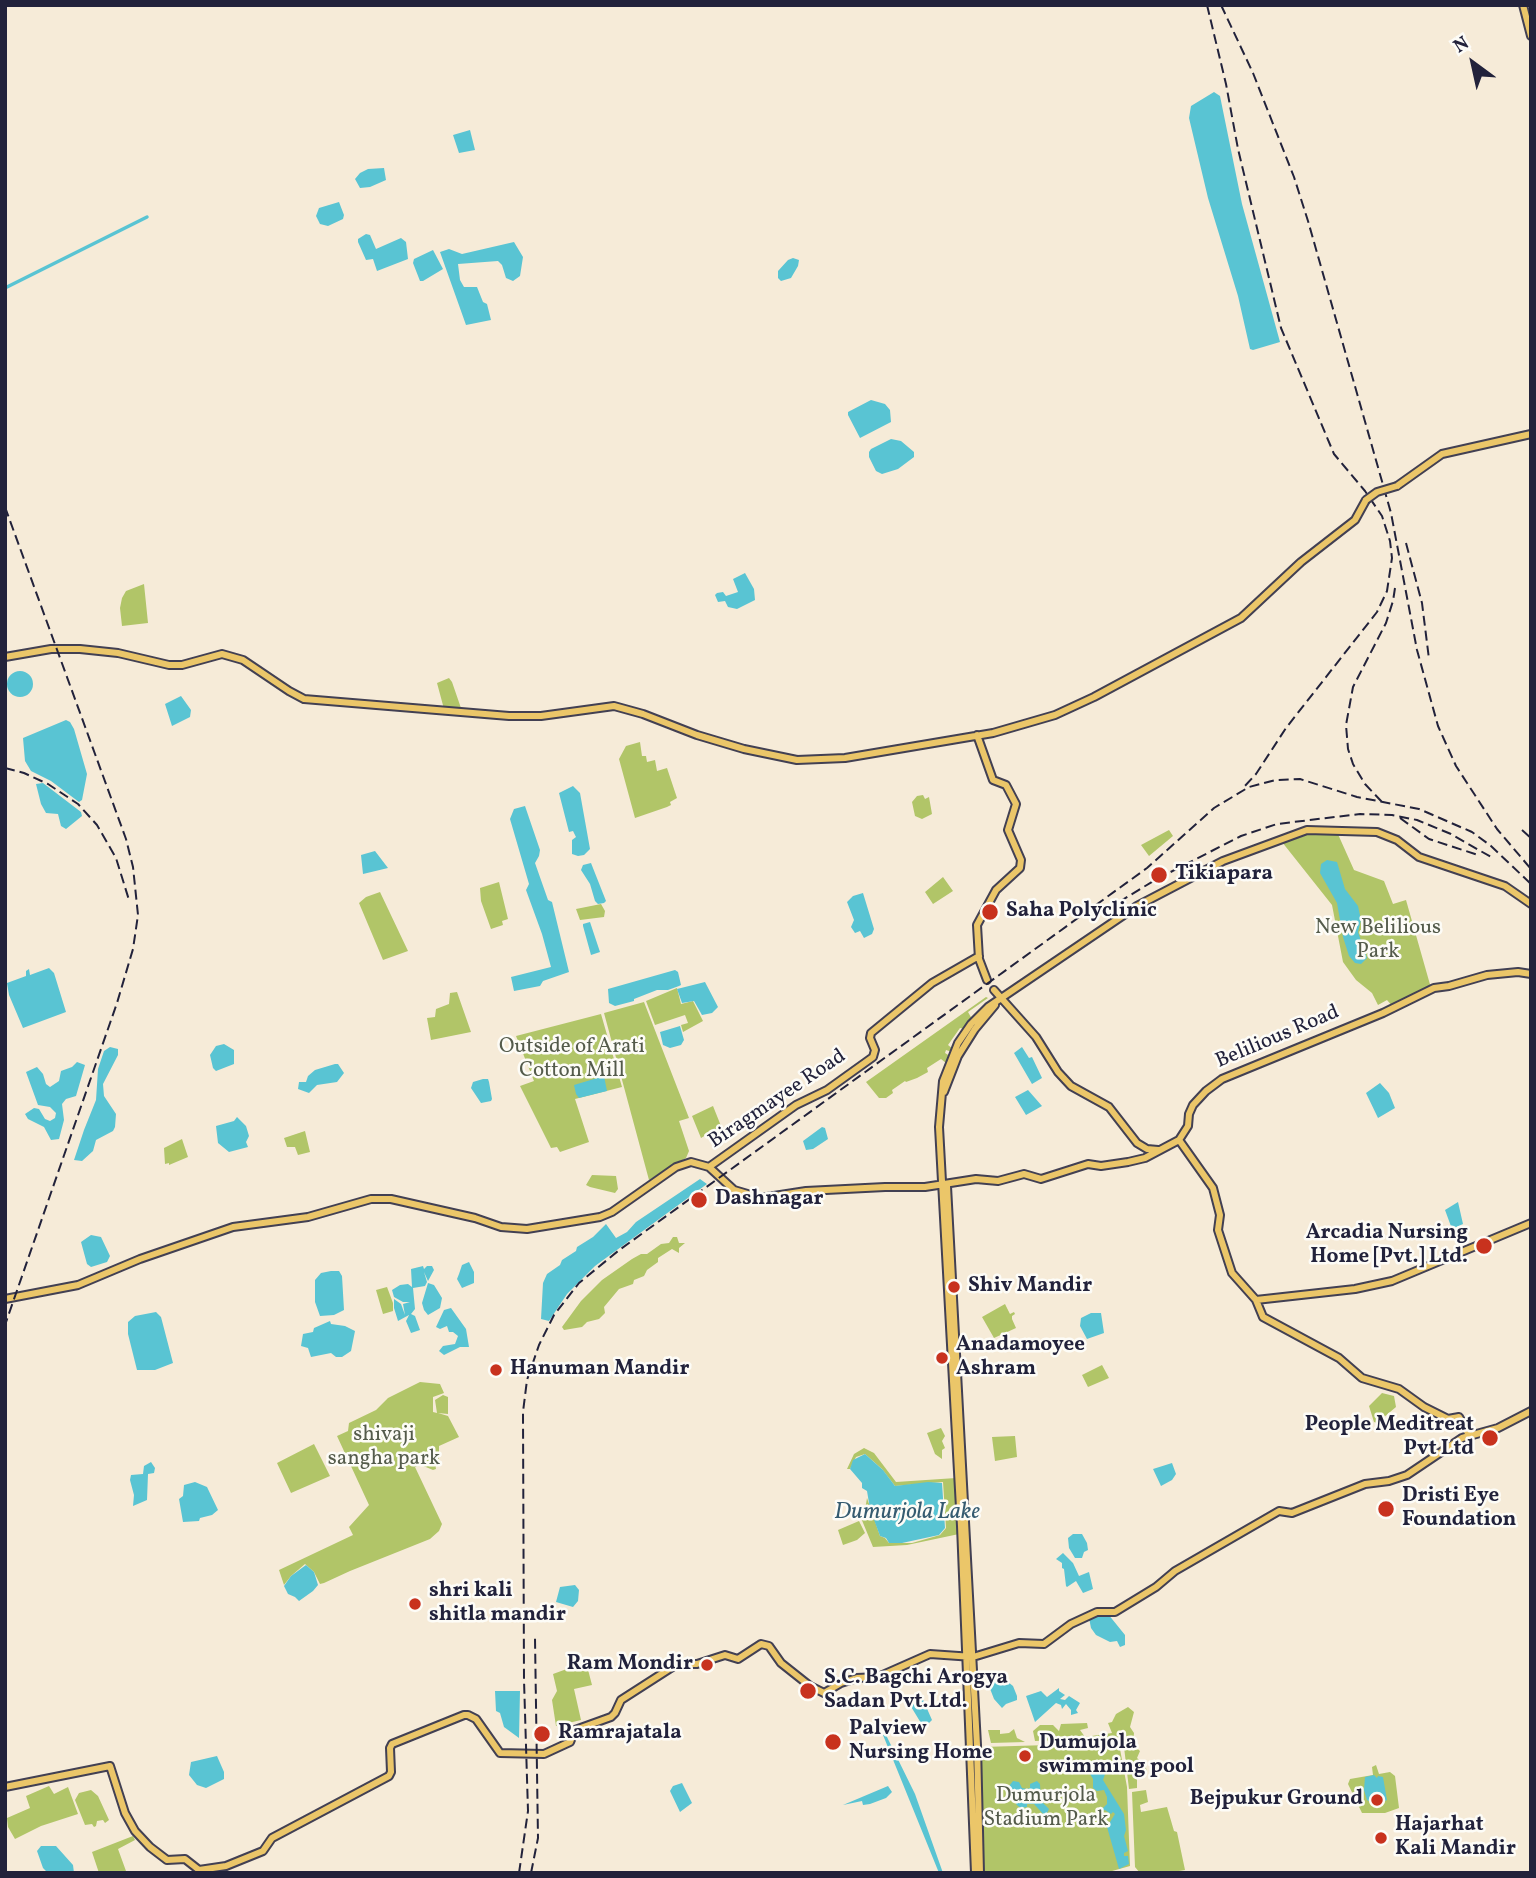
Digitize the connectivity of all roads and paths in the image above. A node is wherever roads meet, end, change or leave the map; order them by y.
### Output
1 (1523, 5) edge
2 (1531, 36) edge
3 (1531, 434) edge
4 (5, 657) edge
5 (977, 735) junction
6 (1531, 904) edge
7 (979, 956) junction
8 (1531, 974) edge
9 (987, 981) dead end
10 (994, 990) dead end
11 (1000, 999) junction
12 (1179, 1140) junction
13 (1158, 1150) junction
14 (709, 1167) junction
15 (945, 1183) junction
16 (1531, 1223) edge
17 (5, 1299) edge
18 (1256, 1300) junction
19 (1531, 1411) edge
20 (1469, 1435) junction
21 (970, 1656) junction
22 (5, 1787) edge
23 (978, 1873) edge

1 - 2 main road
3 - 5 main road, bridge
4 - 5 main road
5 - 7 main road
6 - 11 main road
7 - 9 main road
7 - 14 main road, Biragmayee Road
8 - 12 main road, Belilious Road
10 - 11 main road
11 - 13 main road
11 - 15 main road
12 - 13 main road
12 - 18 main road
13 - 15 main road
14 - 15 main road
14 - 17 main road
15 - 21 main road
16 - 18 main road
18 - 20 main road
19 - 20 main road
20 - 21 main road
21 - 22 main road
21 - 23 main road

